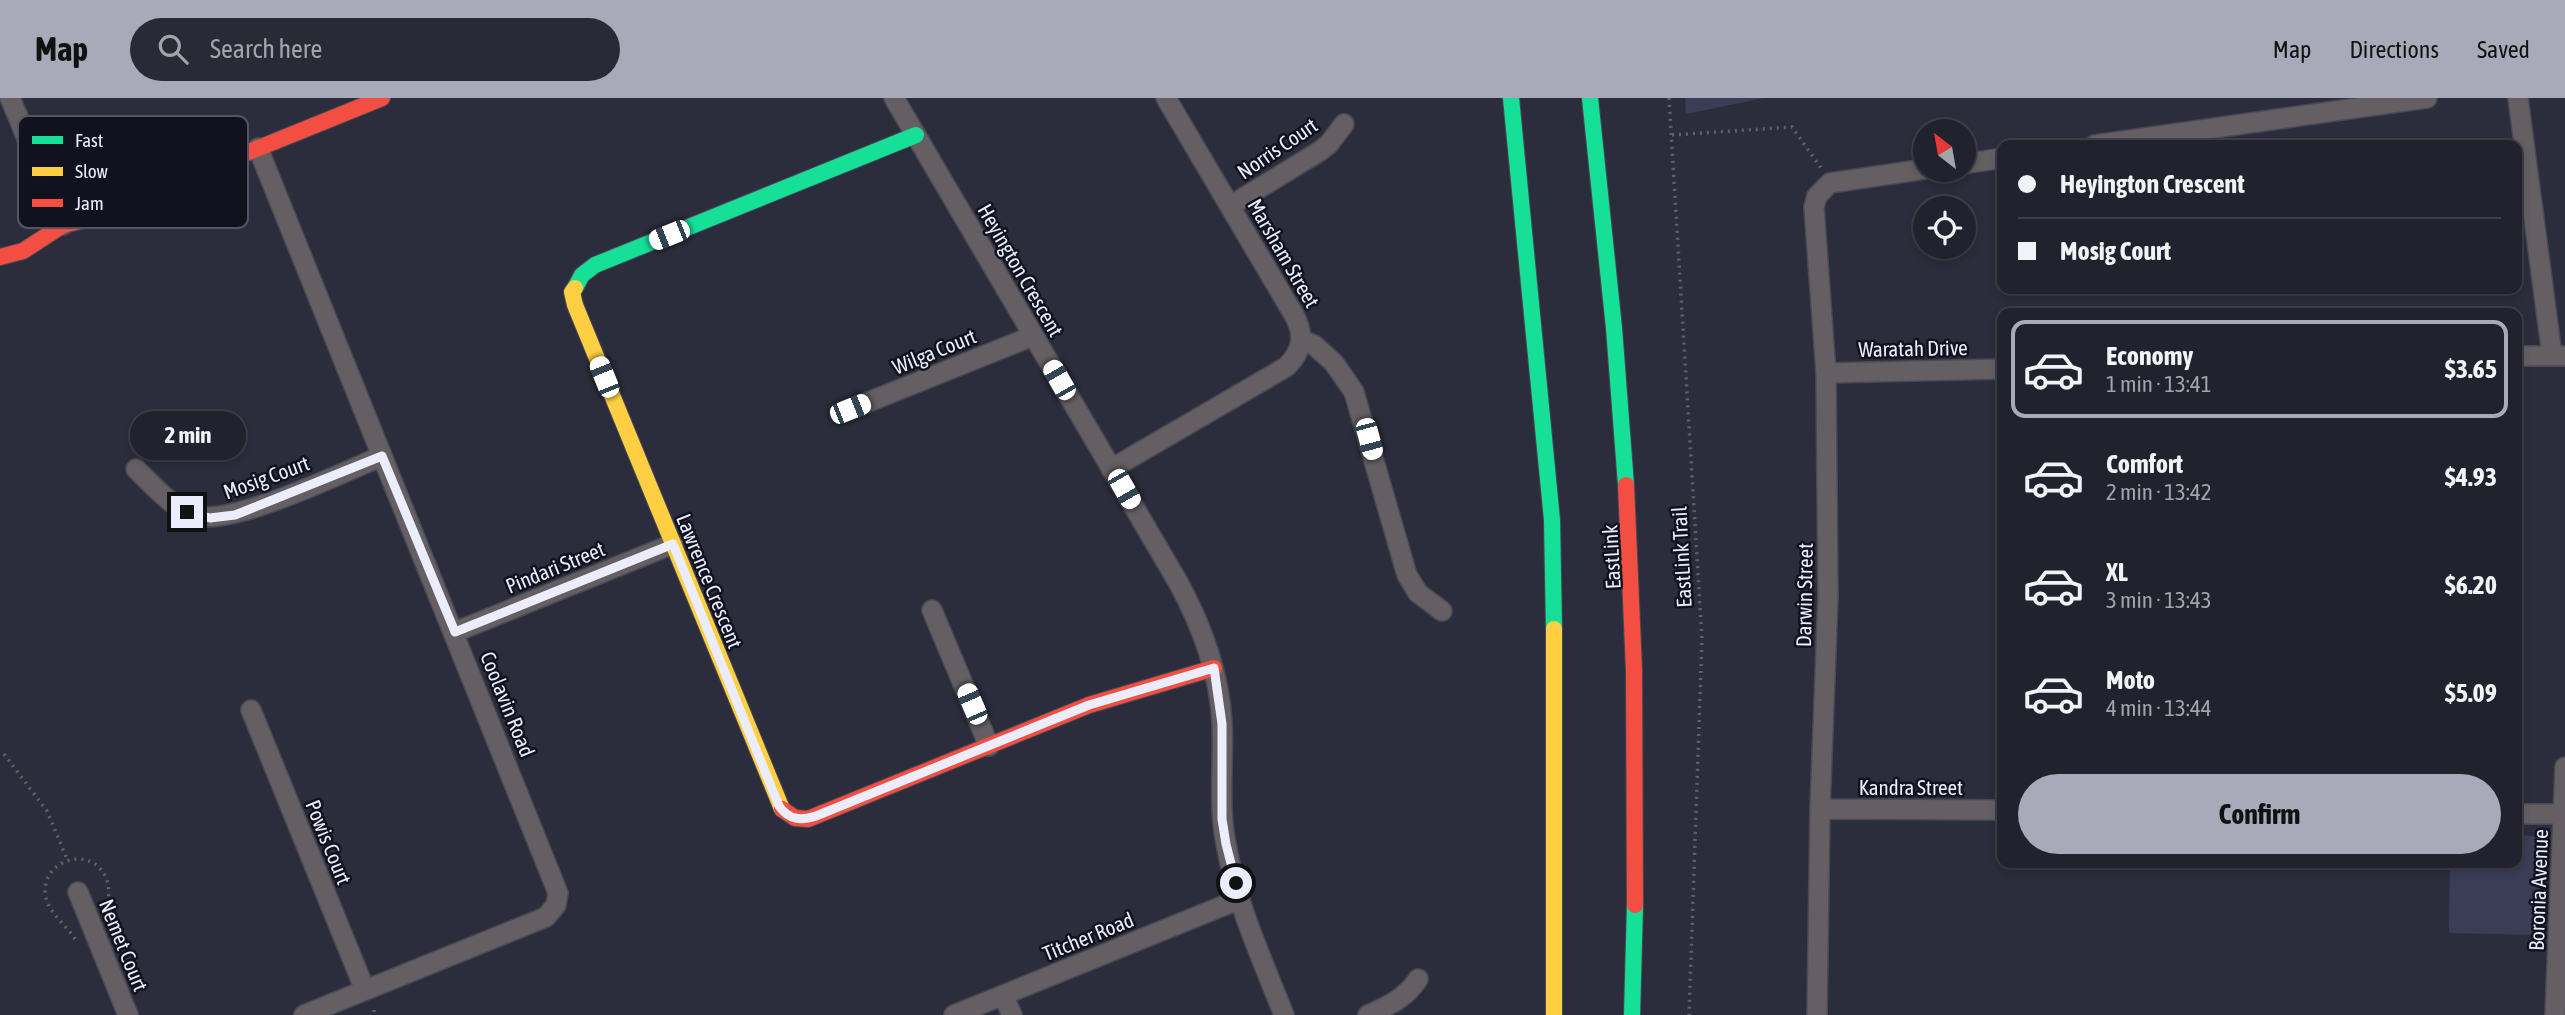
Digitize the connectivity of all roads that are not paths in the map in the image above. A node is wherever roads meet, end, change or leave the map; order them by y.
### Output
1 (10, 98) edge
2 (382, 98) edge
3 (894, 98) edge
4 (1166, 98) edge
5 (1511, 98) edge
6 (1590, 98) edge
7 (2427, 98) edge
8 (2518, 98) edge
9 (18, 118) edge
10 (1344, 124) dead end
11 (916, 135) junction
12 (2130, 140) edge
13 (258, 148) junction
14 (248, 152) edge
15 (1997, 160) edge
16 (1976, 162) edge
17 (1913, 171) edge
18 (1230, 206) junction
19 (48, 228) edge
20 (0, 254) edge
21 (1033, 335) junction
22 (1302, 340) junction
23 (2522, 356) edge
24 (2558, 356) edge
25 (1997, 369) edge
26 (1826, 373) junction
27 (850, 409) dead end
28 (382, 456) junction
29 (136, 469) dead end
30 (1111, 469) junction
31 (673, 544) junction
32 (933, 610) dead end
33 (1442, 611) dead end
34 (455, 632) junction
35 (1214, 668) junction
36 (251, 710) dead end
37 (989, 746) junction
38 (2565, 767) edge
39 (1820, 809) junction
40 (1997, 810) edge
41 (2522, 814) edge
42 (2564, 814) edge
43 (78, 892) dead end
44 (1240, 899) junction
45 (1418, 979) dead end
46 (365, 990) junction
47 (1003, 995) junction
48 (128, 1015) edge
49 (304, 1015) edge
50 (954, 1015) edge
51 (1012, 1015) edge
52 (1284, 1015) edge
53 (1368, 1015) edge
54 (1554, 1015) edge
55 (1632, 1015) edge
56 (1817, 1015) edge
57 (2556, 1015) edge

1 - 9 street
2 - 13 main road
3 - 11 street, Heyington Crescent
4 - 18 street, Marsham Street
5 - 54 main road
6 - 55 main road, EastLink
7 - 12 street
8 - 24 street
10 - 18 street, Norris Court
11 - 21 street, Heyington Crescent
11 - 31 main road, Lawrence Crescent
13 - 14 main road
13 - 28 street, Coolavin Road
15 - 16 street
17 - 26 street, Darwin Street
18 - 22 street, Marsham Street
19 - 20 main road
21 - 27 street, Wilga Court
21 - 30 street, Heyington Crescent
22 - 30 street, Marsham Street
22 - 33 street
23 - 24 street
25 - 26 street, Waratah Drive
26 - 39 street, Darwin Street
28 - 29 street, Mosig Court
28 - 34 street, Coolavin Road
30 - 35 street, Heyington Crescent
31 - 34 street, Pindari Street
31 - 37 main road, Lawrence Crescent
32 - 37 street
34 - 46 street, Coolavin Road
35 - 37 main road, Lawrence Crescent
35 - 44 street, Heyington Crescent
36 - 46 street, Powis Court
38 - 42 street, Boronia Avenue
39 - 40 street, Kandra Street
39 - 56 street, Darwin Street
41 - 42 street
42 - 57 street, Boronia Avenue
43 - 48 street, Nemet Court
44 - 47 street, Titcher Road
44 - 52 street, Heyington Crescent
45 - 53 street
46 - 49 street, Coolavin Road
47 - 50 street, Titcher Road
47 - 51 street

